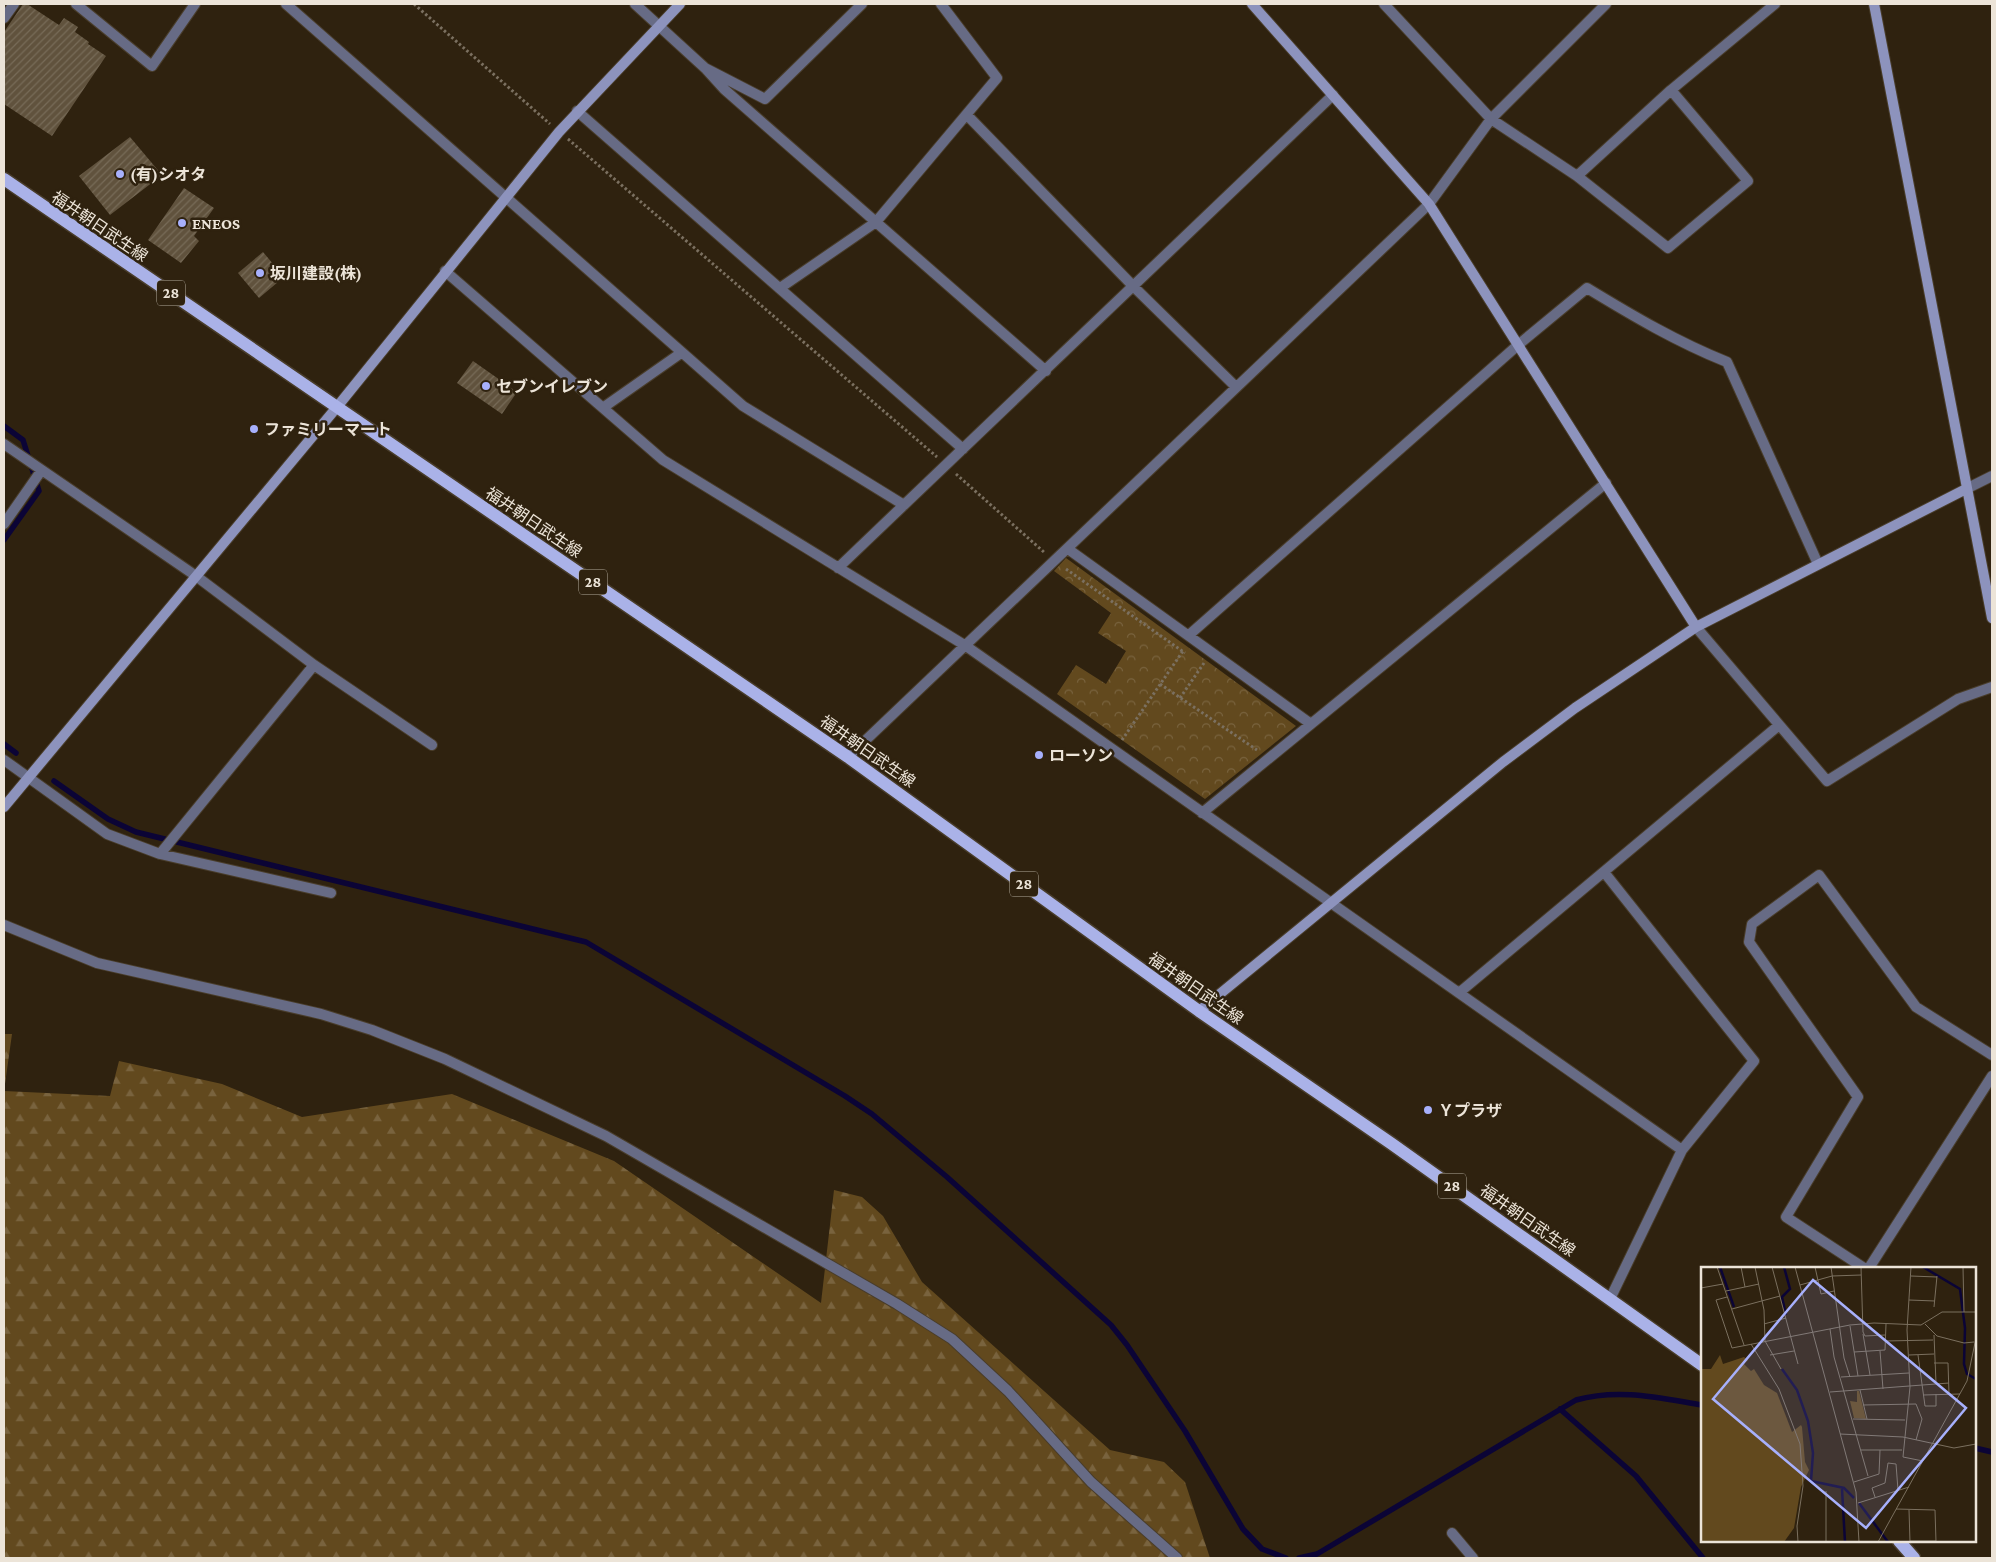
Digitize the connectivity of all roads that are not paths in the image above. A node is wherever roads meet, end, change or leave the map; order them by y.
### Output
1 (14, 4) edge
2 (76, 4) edge
3 (195, 4) edge
4 (286, 4) edge
5 (635, 4) edge
6 (680, 4) edge
7 (862, 4) edge
8 (942, 4) edge
9 (1252, 4) edge
10 (1384, 4) edge
11 (1774, 4) edge
12 (1874, 4) edge
13 (1603, 5) edge
14 (4, 18) edge
15 (658, 26) junction
16 (705, 68) junction
17 (1671, 90) junction
18 (1332, 95) junction
19 (577, 112) junction
20 (967, 115) junction
21 (1490, 119) junction
22 (1577, 176) junction
23 (4, 179) edge
24 (505, 198) junction
25 (1429, 204) junction
26 (876, 222) junction
27 (445, 271) junction
28 (1134, 287) junction
29 (780, 288) junction
30 (1518, 345) junction
31 (681, 353) junction
32 (1046, 371) junction
33 (1236, 387) junction
34 (337, 407) junction
35 (604, 408) junction
36 (4, 444) edge
37 (963, 449) junction
38 (42, 471) junction
39 (1992, 476) edge
40 (1606, 484) junction
41 (1966, 489) junction
42 (904, 506) junction
43 (4, 524) edge
44 (1068, 549) junction
45 (1818, 564) junction
46 (838, 568) junction
47 (196, 576) junction
48 (1992, 618) edge
49 (1696, 627) junction
50 (1188, 636) junction
51 (966, 646) junction
52 (314, 665) junction
53 (1992, 687) edge
54 (1311, 724) junction
55 (1778, 726) junction
56 (432, 745) dead end
57 (848, 757) junction
58 (4, 760) edge
59 (28, 778) junction
60 (4, 807) edge
61 (1202, 813) junction
62 (160, 854) junction
63 (1604, 872) junction
64 (331, 893) dead end
65 (1328, 902) junction
66 (4, 925) edge
67 (1460, 992) junction
68 (1199, 1011) junction
69 (1992, 1055) edge
70 (1992, 1076) edge
71 (1682, 1150) junction
72 (1862, 1267) edge
73 (1870, 1267) edge
74 (1610, 1299) junction
75 (1701, 1364) edge
76 (1452, 1533) dead end
77 (1900, 1542) edge
78 (1177, 1558) edge
79 (1473, 1558) edge
80 (1914, 1558) edge

1 - 14 street
2 - 3 street
4 - 24 street
5 - 15 street
6 - 15 street
7 - 16 street
8 - 20 street
9 - 18 street
10 - 21 street
11 - 17 street
12 - 41 street
13 - 21 street
15 - 16 street
15 - 19 street
16 - 26 street
17 - 22 street
17 - 22 street
18 - 25 street
18 - 28 street
19 - 24 street
19 - 29 street
20 - 26 street
20 - 28 street
21 - 22 street
21 - 25 street
23 - 34 main road, 福井朝日武生線 / 28
24 - 27 street
24 - 31 street
25 - 30 street
25 - 33 street
26 - 29 street
26 - 32 street
27 - 34 street
27 - 35 street
28 - 32 street
28 - 33 street
29 - 37 street
30 - 40 street
30 - 45 street
30 - 50 street
31 - 35 street
31 - 42 street
32 - 37 street
33 - 44 street
34 - 47 street
34 - 57 main road, 福井朝日武生線 / 28
35 - 46 street
36 - 38 street
37 - 42 street
38 - 43 street
38 - 47 street
39 - 41 street
40 - 49 street
40 - 54 street
41 - 45 street
41 - 48 street
42 - 46 street
44 - 50 street
44 - 51 street
45 - 49 street
46 - 51 street
47 - 52 street
47 - 59 street
49 - 55 street
49 - 65 street
50 - 54 street
51 - 57 street
51 - 61 street
52 - 56 street
52 - 62 street
53 - 55 street
54 - 61 street
55 - 63 street
57 - 68 main road, 福井朝日武生線 / 28
58 - 59 street
59 - 60 street
59 - 62 street
61 - 65 street
62 - 64 street
63 - 67 street
63 - 71 street
65 - 67 street
65 - 68 street
66 - 78 street
67 - 71 street
68 - 74 main road, 福井朝日武生線 / 28
69 - 72 street
70 - 73 street
71 - 74 street
74 - 75 main road, 福井朝日武生線 / 28
76 - 79 street
77 - 80 main road

